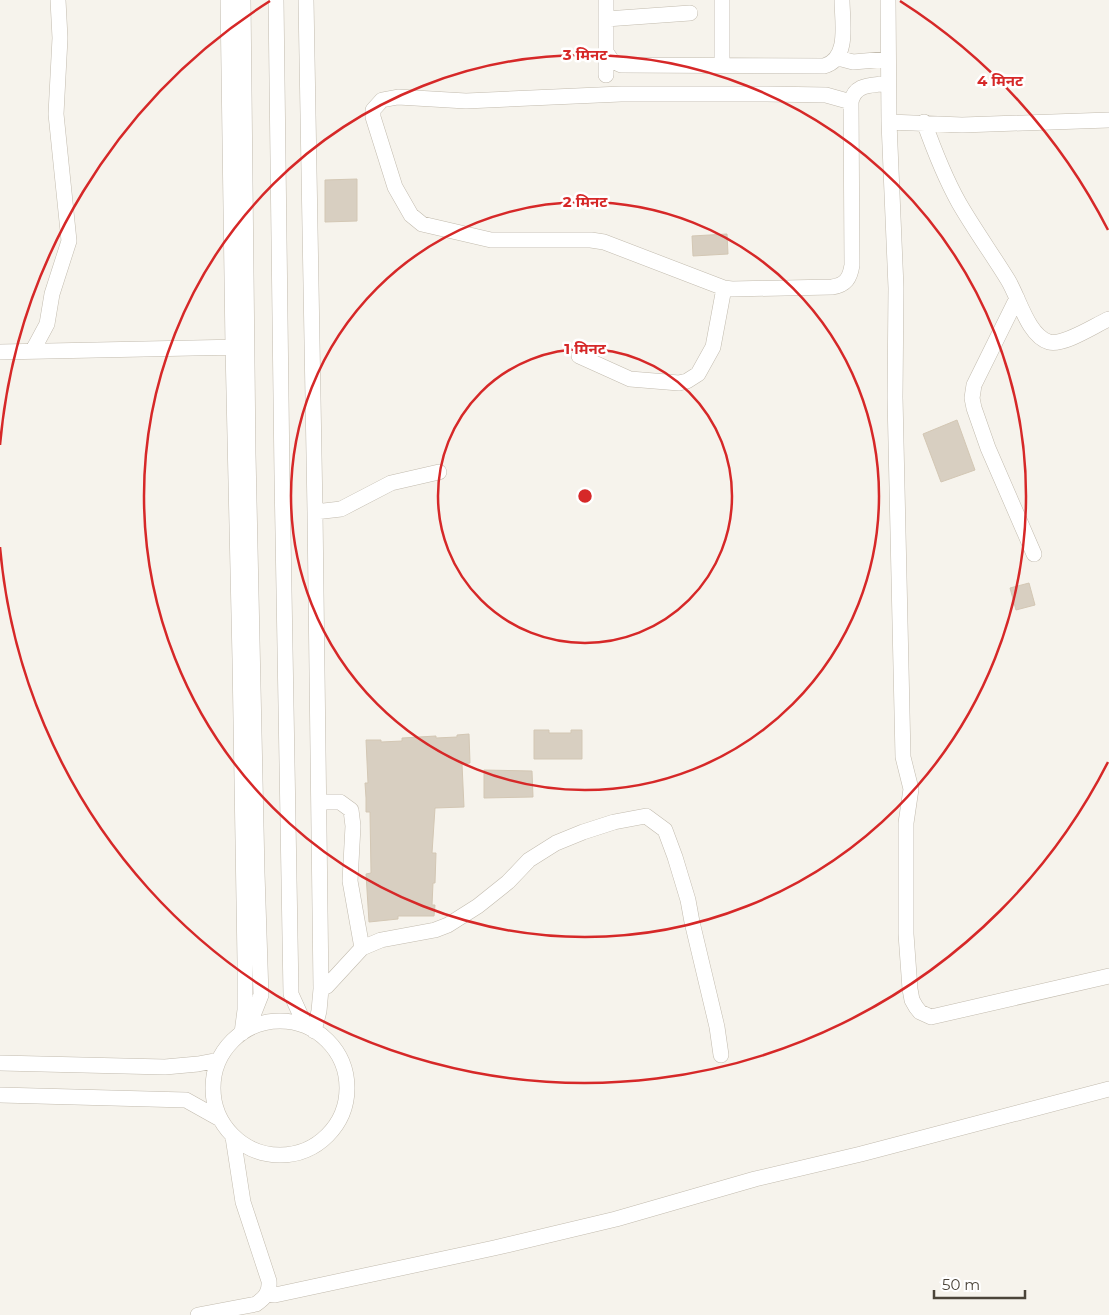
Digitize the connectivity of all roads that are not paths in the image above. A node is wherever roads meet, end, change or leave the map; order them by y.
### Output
1 (58, 0) edge
2 (228, 0) edge
3 (243, 0) edge
4 (276, 0) edge
5 (306, 0) edge
6 (606, 0) edge
7 (722, 0) edge
8 (842, 0) edge
9 (888, 0) edge
10 (690, 13) dead end
11 (606, 19) junction
12 (606, 52) junction
13 (838, 58) junction
14 (888, 59) junction
15 (722, 66) junction
16 (606, 75) dead end
17 (888, 83) junction
18 (851, 102) junction
19 (1109, 120) edge
20 (889, 122) junction
21 (924, 122) junction
22 (724, 288) junction
23 (1017, 298) junction
24 (1109, 319) edge
25 (240, 347) junction
26 (32, 350) junction
27 (0, 352) edge
28 (580, 356) dead end
29 (440, 472) dead end
30 (315, 512) junction
31 (1034, 554) dead end
32 (319, 802) junction
33 (362, 948) junction
34 (1109, 976) edge
35 (321, 989) junction
36 (310, 1028) junction
37 (245, 1031) junction
38 (721, 1055) dead end
39 (219, 1060) junction
40 (0, 1063) edge
41 (1109, 1089) edge
42 (0, 1096) edge
43 (220, 1119) junction
44 (233, 1137) junction
45 (267, 1294) junction
46 (198, 1315) edge

1 - 26 street
2 - 25 street
3 - 25 street
4 - 36 street
5 - 30 street
6 - 11 street
7 - 15 street
8 - 13 street
9 - 14 street
10 - 11 street
11 - 12 street
12 - 15 street
12 - 16 street
13 - 14 street
13 - 15 street
14 - 17 street
17 - 18 street
17 - 20 street
18 - 22 street
18 - 22 street
19 - 21 street
20 - 21 street
20 - 34 street
21 - 23 street
22 - 28 street
23 - 24 street
23 - 31 street
25 - 26 street
25 - 37 street
26 - 27 street
29 - 30 street
30 - 32 street
32 - 33 street
32 - 35 street
33 - 35 street
33 - 38 street
35 - 36 street
36 - 37 street
36 - 44 street
37 - 39 street
39 - 40 street
39 - 43 street
41 - 45 street
42 - 43 street
43 - 44 street
44 - 45 street
45 - 46 street

